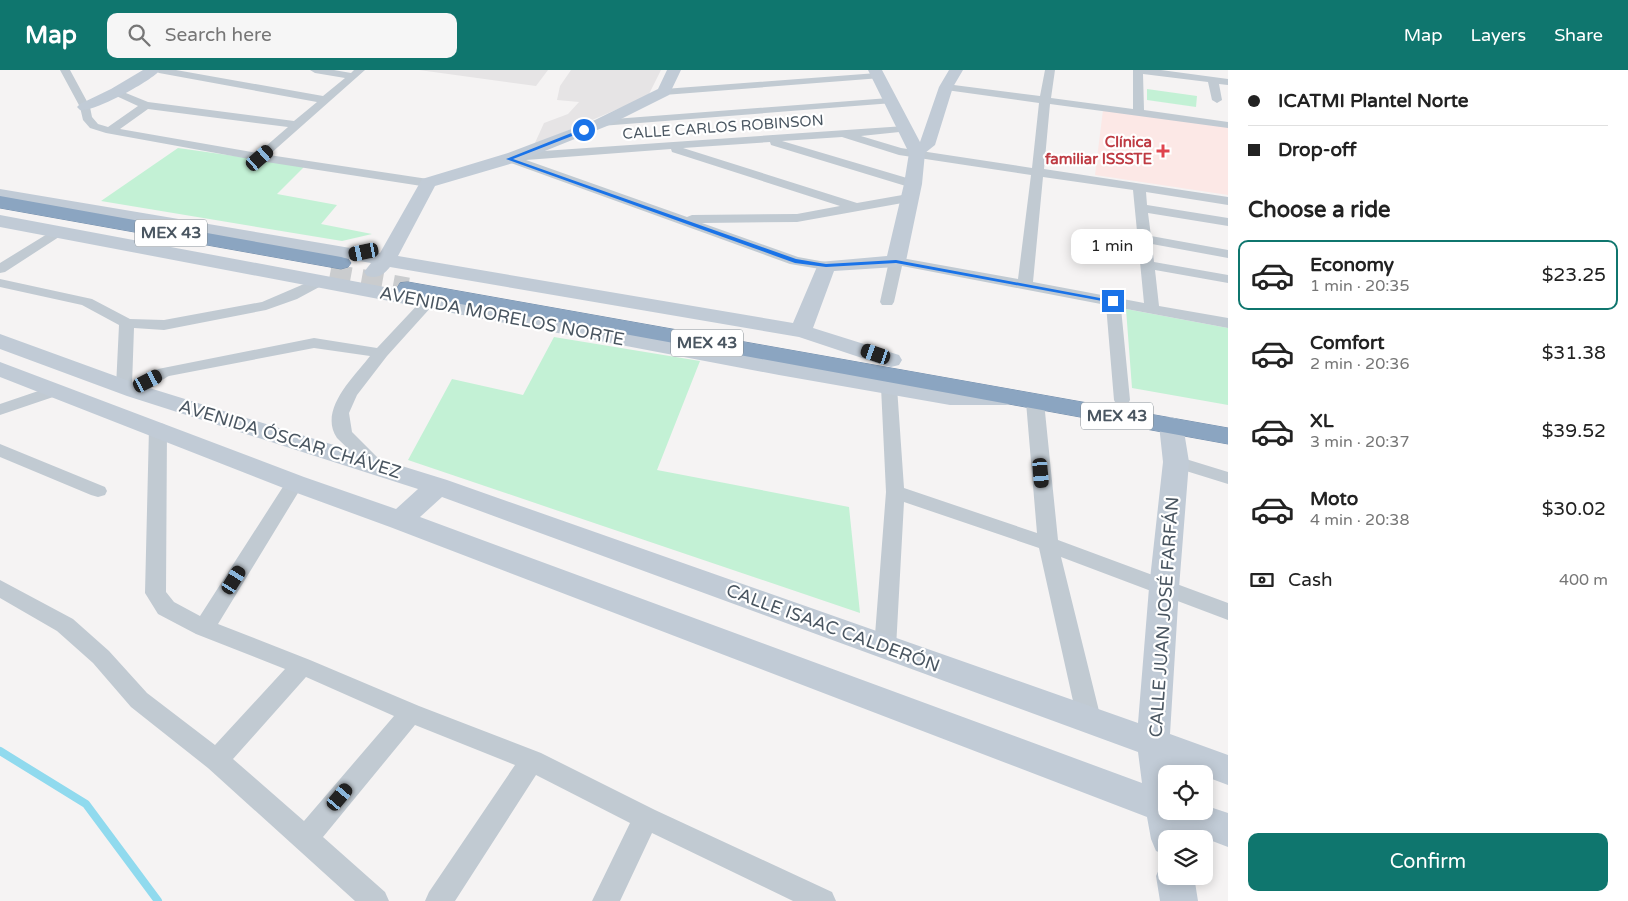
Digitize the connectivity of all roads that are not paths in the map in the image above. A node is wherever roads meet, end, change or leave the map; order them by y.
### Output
1 (65, 70) edge
2 (153, 70) edge
3 (159, 70) edge
4 (316, 70) edge
5 (674, 70) edge
6 (956, 70) edge
7 (1050, 70) edge
8 (1138, 70) edge
9 (356, 73) edge
10 (876, 73) edge
11 (1213, 80) junction
12 (1228, 82) edge
13 (946, 87) junction
14 (116, 92) junction
15 (664, 92) junction
16 (325, 100) junction
17 (1045, 100) junction
18 (1217, 100) dead end
19 (889, 101) junction
20 (146, 105) junction
21 (85, 107) junction
22 (1139, 113) junction
23 (601, 123) junction
24 (297, 125) junction
25 (1228, 125) edge
26 (904, 129) junction
27 (110, 132) junction
28 (841, 133) junction
29 (766, 140) junction
30 (665, 147) junction
31 (917, 153) junction
32 (260, 158) junction
33 (511, 158) junction
34 (1037, 172) junction
35 (428, 182) junction
36 (1139, 187) junction
37 (911, 191) junction
38 (0, 194) edge
39 (1228, 201) edge
40 (0, 202) edge
41 (855, 207) junction
42 (1142, 208) junction
43 (0, 213) edge
44 (678, 219) junction
45 (0, 221) edge
46 (1228, 222) edge
47 (57, 232) junction
48 (1145, 239) junction
49 (396, 242) junction
50 (1228, 254) edge
51 (386, 260) junction
52 (896, 262) junction
53 (1148, 265) junction
54 (826, 266) junction
55 (335, 268) junction
56 (0, 269) edge
57 (1228, 279) edge
58 (0, 283) edge
59 (1025, 285) junction
60 (358, 289) junction
61 (1113, 301) junction
62 (428, 302) junction
63 (887, 302) dead end
64 (1152, 308) junction
65 (127, 323) junction
66 (1228, 323) edge
67 (801, 331) junction
68 (0, 341) edge
69 (381, 353) junction
70 (891, 360) junction
71 (0, 369) edge
72 (889, 387) junction
73 (129, 389) junction
74 (56, 390) junction
75 (1006, 398) junction
76 (1122, 400) junction
77 (1035, 402) junction
78 (0, 410) edge
79 (1228, 418) edge
80 (1172, 425) junction
81 (158, 428) junction
82 (1228, 436) edge
83 (0, 450) edge
84 (1176, 462) junction
85 (376, 466) junction
86 (1228, 478) edge
87 (295, 483) junction
88 (438, 486) junction
89 (98, 491) dead end
90 (895, 492) junction
91 (400, 520) junction
92 (1048, 544) junction
93 (0, 588) edge
94 (1164, 588) junction
95 (1228, 612) edge
96 (204, 628) junction
97 (885, 648) junction
98 (302, 666) junction
99 (411, 713) junction
100 (1090, 719) junction
101 (1153, 742) junction
102 (216, 760) junction
103 (532, 761) junction
104 (1158, 765) edge
105 (1228, 770) edge
106 (1158, 812) edge
107 (646, 818) junction
108 (1186, 820) edge
109 (1228, 830) edge
110 (305, 839) junction
111 (1176, 885) edge
112 (375, 901) edge
113 (439, 901) edge
114 (606, 901) edge
115 (822, 901) edge
116 (1179, 901) edge

1 - 21 street
2 - 14 street
3 - 16 street
4 - 9 street
5 - 15 street
6 - 13 street
7 - 17 street
8 - 11 street
8 - 22 street
9 - 16 street
10 - 15 street
10 - 19 street
11 - 12 street
11 - 18 street
13 - 17 street
13 - 31 street
14 - 20 street
14 - 21 street
15 - 23 street
16 - 24 street
17 - 22 street
17 - 34 street
19 - 23 street
19 - 26 street
20 - 24 street
20 - 27 street
21 - 27 street
22 - 25 street
23 - 33 street
24 - 32 street
26 - 28 street, CALLE CARLOS ROBINSON
26 - 31 street
27 - 32 street
28 - 29 street, CALLE CARLOS ROBINSON
28 - 31 street
29 - 30 street, CALLE CARLOS ROBINSON
29 - 37 street
30 - 33 street, CALLE CARLOS ROBINSON
30 - 41 street
31 - 34 street
31 - 37 street
32 - 35 street
33 - 35 street
33 - 44 street
34 - 36 street
34 - 59 street
35 - 49 street
36 - 39 street
36 - 42 street
37 - 41 street
37 - 52 street
38 - 55 street, AVENIDA MORELOS NORTE
40 - 55 highway, MEX 43
41 - 44 street
42 - 46 street
42 - 48 street
43 - 55 highway, MEX 43
44 - 54 street
45 - 47 street, AVENIDA MORELOS NORTE
47 - 55 street, AVENIDA MORELOS NORTE
47 - 56 street
48 - 50 street
48 - 53 street
49 - 51 street
49 - 55 street
51 - 55 street, AVENIDA MORELOS NORTE
51 - 60 street
51 - 67 street, AVENIDA MORELOS NORTE
52 - 54 street
52 - 59 street
52 - 63 street
53 - 57 street
53 - 64 street
54 - 67 street
55 - 60 street, AVENIDA MORELOS NORTE
55 - 65 street
58 - 65 street
59 - 61 street
60 - 62 street, AVENIDA MORELOS NORTE
61 - 64 street
61 - 76 street
62 - 69 street
62 - 72 street, AVENIDA MORELOS NORTE
64 - 66 street
65 - 73 street
67 - 70 street, AVENIDA MORELOS NORTE
68 - 73 street, AVENIDA ÓSCAR CHÁVEZ
69 - 73 street
69 - 85 street
70 - 75 highway, MEX 43
70 - 76 highway, MEX 43
71 - 74 street, AVENIDA ÓSCAR CHÁVEZ
72 - 75 street, AVENIDA MORELOS NORTE
72 - 90 street
73 - 85 street, AVENIDA ÓSCAR CHÁVEZ
74 - 78 street
74 - 81 street, AVENIDA ÓSCAR CHÁVEZ
75 - 77 highway, MEX 43
76 - 79 highway, MEX 43
77 - 80 highway, MEX 43
77 - 92 street
80 - 82 highway, MEX 43
80 - 84 street, CALLE JUAN JOSÉ FARFÁN
81 - 87 street, AVENIDA ÓSCAR CHÁVEZ
81 - 96 street
83 - 89 street
84 - 86 street
84 - 94 street, CALLE JUAN JOSÉ FARFÁN
85 - 88 street, AVENIDA ÓSCAR CHÁVEZ
87 - 91 street, AVENIDA ÓSCAR CHÁVEZ
87 - 96 street
88 - 91 street
88 - 97 street, CALLE ISAAC CALDERÓN
90 - 92 street
90 - 97 street
91 - 106 street
92 - 94 street
92 - 100 street
93 - 102 street
94 - 95 street
94 - 101 street, CALLE JUAN JOSÉ FARFÁN
96 - 98 street
97 - 100 street, CALLE ISAAC CALDERÓN
98 - 99 street
98 - 102 street
99 - 103 street
99 - 110 street
100 - 101 street, CALLE ISAAC CALDERÓN
101 - 104 street, CALLE JUAN JOSÉ FARFÁN
101 - 105 street, CALLE ISAAC CALDERÓN
102 - 110 street
103 - 107 street
103 - 113 street
107 - 114 street
107 - 115 street
108 - 109 street
110 - 112 street
111 - 116 street

